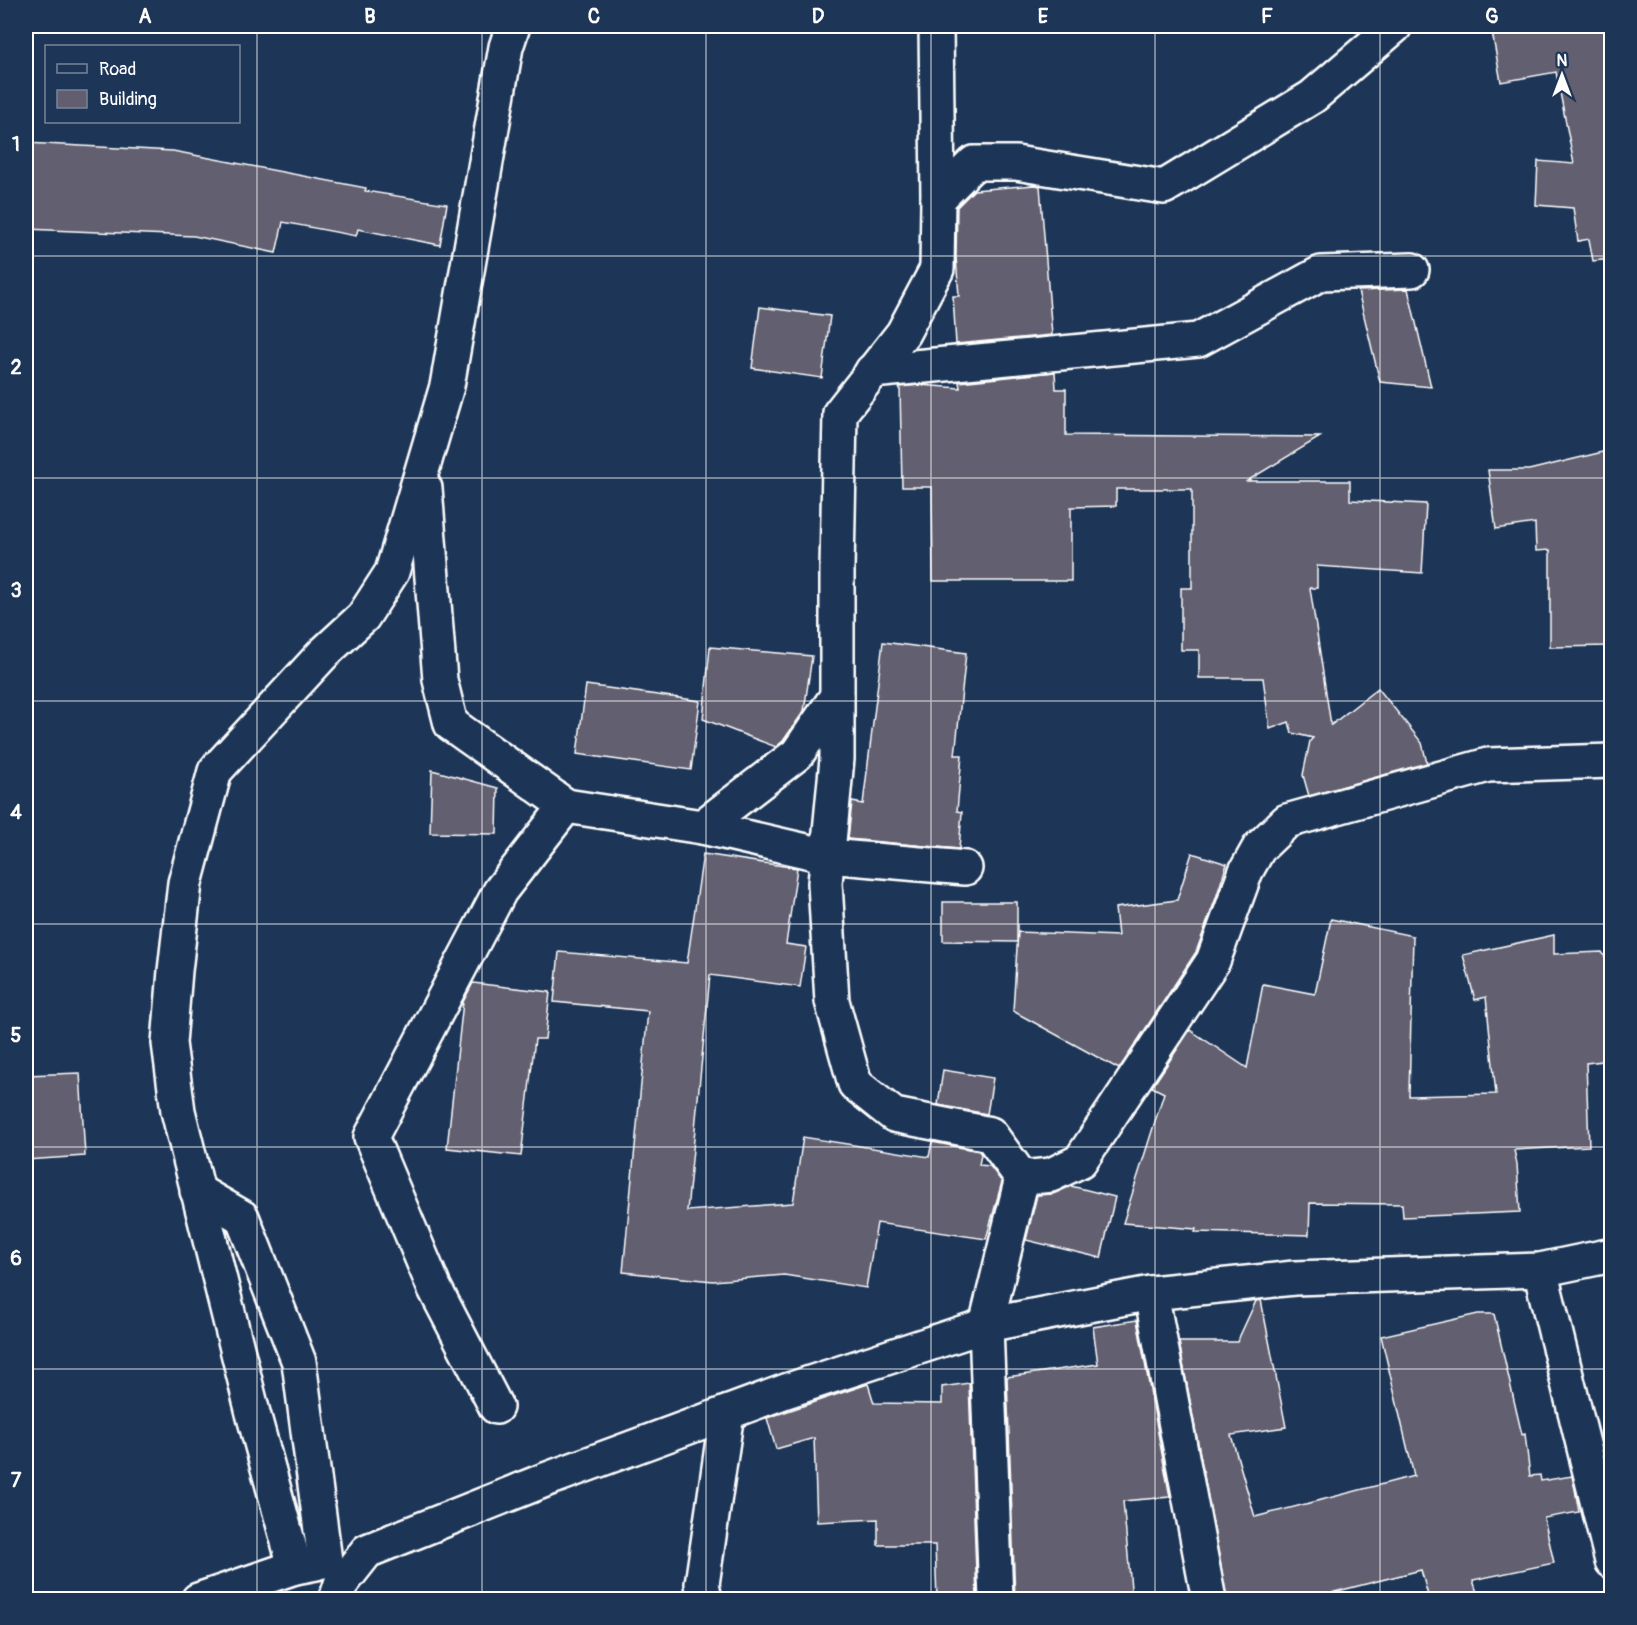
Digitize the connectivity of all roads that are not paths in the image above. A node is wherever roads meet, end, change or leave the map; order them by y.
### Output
1 (513, 26) edge
2 (936, 26) edge
3 (1395, 26) edge
4 (938, 199) junction
5 (1412, 270) dead end
6 (872, 371) junction
7 (423, 468) junction
8 (837, 696) junction
9 (1611, 761) edge
10 (566, 806) junction
11 (702, 827) junction
12 (828, 856) junction
13 (965, 868) dead end
14 (1022, 1178) junction
15 (197, 1191) junction
16 (1611, 1255) edge
17 (1540, 1270) junction
18 (1151, 1293) junction
19 (986, 1325) junction
20 (496, 1407) dead end
21 (727, 1413) junction
22 (367, 1551) junction
23 (1611, 1561) edge
24 (310, 1564) junction
25 (198, 1599) edge
26 (336, 1599) edge
27 (705, 1599) edge
28 (996, 1599) edge
29 (1209, 1599) edge

1 - 7 street
2 - 4 street
3 - 4 street
4 - 6 street
5 - 6 street
6 - 8 street
7 - 10 street
7 - 15 street
8 - 11 street
8 - 12 street
9 - 14 street
10 - 11 street
10 - 20 street
11 - 12 street
12 - 13 street
12 - 14 street
14 - 19 street
15 - 24 street
15 - 24 street
16 - 17 street
17 - 18 street
17 - 23 street
18 - 19 street
18 - 29 street
19 - 21 street
19 - 28 street
21 - 22 street
21 - 27 street
22 - 24 street
22 - 26 street
24 - 25 street

